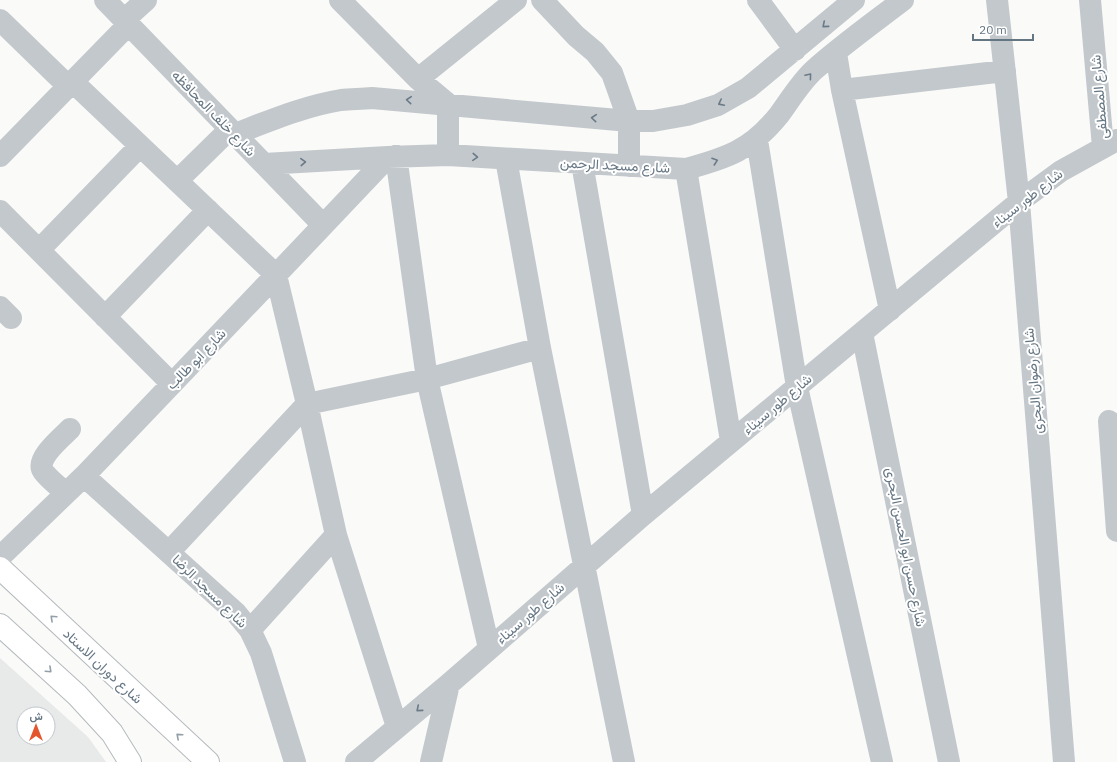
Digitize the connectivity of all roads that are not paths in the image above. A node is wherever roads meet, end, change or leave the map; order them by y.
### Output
1 (105, 0) edge
2 (146, 0) edge
3 (340, 0) edge
4 (516, 0) edge
5 (542, 0) edge
6 (758, 0) edge
7 (854, 0) edge
8 (903, 0) edge
9 (997, 0) edge
10 (1090, 0) edge
11 (0, 20) edge
12 (127, 22) junction
13 (795, 50) junction
14 (836, 53) junction
15 (1006, 71) junction
16 (418, 79) junction
17 (70, 84) junction
18 (842, 90) junction
19 (448, 104) junction
20 (629, 121) junction
21 (232, 131) junction
22 (757, 140) junction
23 (1110, 143) edge
24 (140, 146) junction
25 (448, 155) junction
26 (0, 156) edge
27 (392, 156) junction
28 (506, 159) junction
29 (582, 163) junction
30 (264, 164) junction
31 (630, 166) junction
32 (686, 169) junction
33 (176, 181) junction
34 (1019, 202) junction
35 (208, 210) junction
36 (0, 211) edge
37 (323, 225) junction
38 (39, 250) junction
39 (276, 275) junction
40 (890, 310) junction
41 (105, 317) junction
42 (862, 333) junction
43 (540, 348) junction
44 (427, 378) junction
45 (172, 384) junction
46 (797, 387) junction
47 (307, 404) junction
48 (1109, 421) dead end
49 (70, 429) dead end
50 (731, 441) junction
51 (84, 476) junction
52 (66, 493) junction
53 (643, 515) junction
54 (1117, 531) edge
55 (336, 535) junction
56 (170, 551) junction
57 (0, 557) edge
58 (584, 566) junction
59 (0, 568) edge
60 (0, 625) edge
61 (250, 630) junction
62 (489, 648) junction
63 (449, 684) junction
64 (397, 727) junction
65 (130, 762) edge
66 (208, 762) edge
67 (295, 762) edge
68 (356, 762) edge
69 (431, 762) edge
70 (624, 762) edge
71 (882, 762) edge
72 (949, 762) edge
73 (1064, 762) edge

1 - 12 street, شارع خلف المحافظه
2 - 12 street
3 - 16 street
4 - 16 street
5 - 20 street
6 - 13 street
7 -> 13 street
8 - 14 street, شارع مسجد الرحمن
9 - 15 street, شارع رضوان البحرى
10 - 23 street, شارع المصطفى
11 - 17 street
12 - 17 street
12 - 21 street, شارع خلف المحافظه
13 -> 20 street
14 - 18 street
22 -> 14 street, شارع مسجد الرحمن
15 - 18 street
15 - 34 street, شارع رضوان البحرى
16 - 19 street
17 - 24 street
17 - 26 street
18 - 40 street
20 -> 19 street
19 -> 21 street
19 - 25 street
20 - 31 street
21 - 30 street, شارع خلف المحافظه
21 - 33 street
32 -> 22 street, شارع مسجد الرحمن
22 - 46 street
23 - 34 street, شارع طور سيناء
24 - 33 street
24 - 38 street
25 - 27 street, شارع مسجد الرحمن
25 -> 28 street, شارع مسجد الرحمن
30 -> 27 street, شارع مسجد الرحمن
27 - 37 street, شارع ابو طالب
27 - 44 street
28 - 29 street, شارع مسجد الرحمن
28 - 43 street
29 - 31 street, شارع مسجد الرحمن
29 - 53 street
30 - 37 street, شارع خلف المحافظه
31 - 32 street, شارع مسجد الرحمن
32 - 50 street
33 - 35 street
34 - 40 street, شارع طور سيناء
34 - 73 street, شارع رضوان البحرى
35 - 39 street
35 - 41 street
36 - 38 street
37 - 39 street, شارع ابو طالب
38 - 41 street
39 - 45 street, شارع ابو طالب
39 - 47 street
40 - 42 street, شارع طور سيناء
41 - 45 street
42 - 46 street, شارع طور سيناء
42 - 72 street, شارع حسن ابو الحسن البحرى
43 - 44 street
43 - 58 street
44 - 47 street
44 - 62 street
45 - 51 street, شارع ابو طالب
46 - 50 street, شارع طور سيناء
46 - 71 street
47 - 55 street
47 - 56 street
48 - 54 street
49 - 52 street
50 - 53 street, شارع طور سيناء
51 - 52 street, شارع ابو طالب
51 - 56 street, شارع مسجد الرضا
52 - 57 street, شارع ابو طالب
53 - 58 street, شارع طور سيناء
55 - 61 street
55 - 64 street
56 - 61 street, شارع مسجد الرضا
58 - 62 street, شارع طور سيناء
58 - 70 street
66 -> 59 main road, شارع دوران الاستاد
60 -> 65 main road
61 - 67 street, شارع مسجد الرضا
62 - 63 street, شارع طور سيناء
63 -> 64 street, شارع طور سيناء
63 - 69 street
64 - 68 street, شارع طور سيناء

